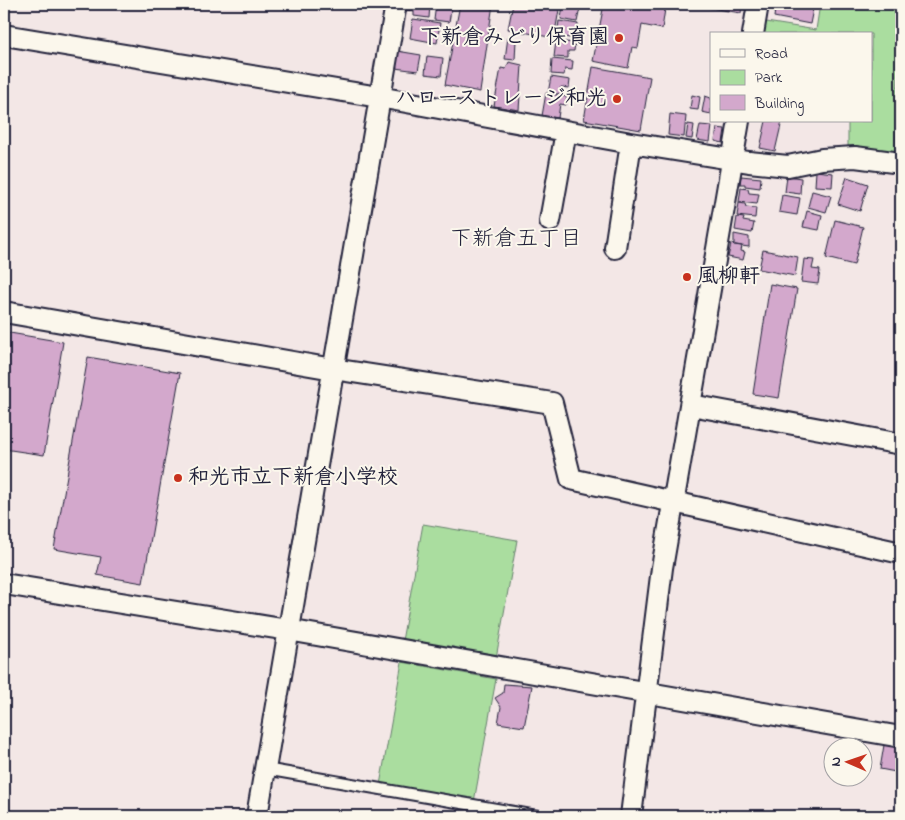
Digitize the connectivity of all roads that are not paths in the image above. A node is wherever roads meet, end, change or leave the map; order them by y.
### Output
1 (396, 4) edge
2 (758, 4) edge
3 (753, 32) edge
4 (4, 35) edge
5 (380, 97) junction
6 (739, 122) edge
7 (566, 131) junction
8 (631, 143) junction
9 (733, 159) junction
10 (901, 163) edge
11 (550, 221) dead end
12 (615, 248) dead end
13 (4, 312) edge
14 (333, 369) junction
15 (691, 405) junction
16 (901, 444) edge
17 (674, 502) junction
18 (901, 553) edge
19 (4, 584) edge
20 (288, 630) junction
21 (647, 693) junction
22 (901, 737) edge
23 (265, 769) junction
24 (257, 816) edge
25 (537, 816) edge
26 (631, 816) edge

1 - 5 street
2 - 3 street
4 - 5 street
5 - 7 street
5 - 14 street
6 - 9 street
7 - 8 street
7 - 11 street
8 - 9 street
8 - 12 street
9 - 10 street
9 - 15 street
13 - 14 street
14 - 17 street
14 - 20 street
15 - 16 street
15 - 17 street
17 - 18 street
17 - 21 street
19 - 20 street
20 - 21 street
20 - 23 street
21 - 22 street
21 - 26 street
23 - 24 street
23 - 25 lane

